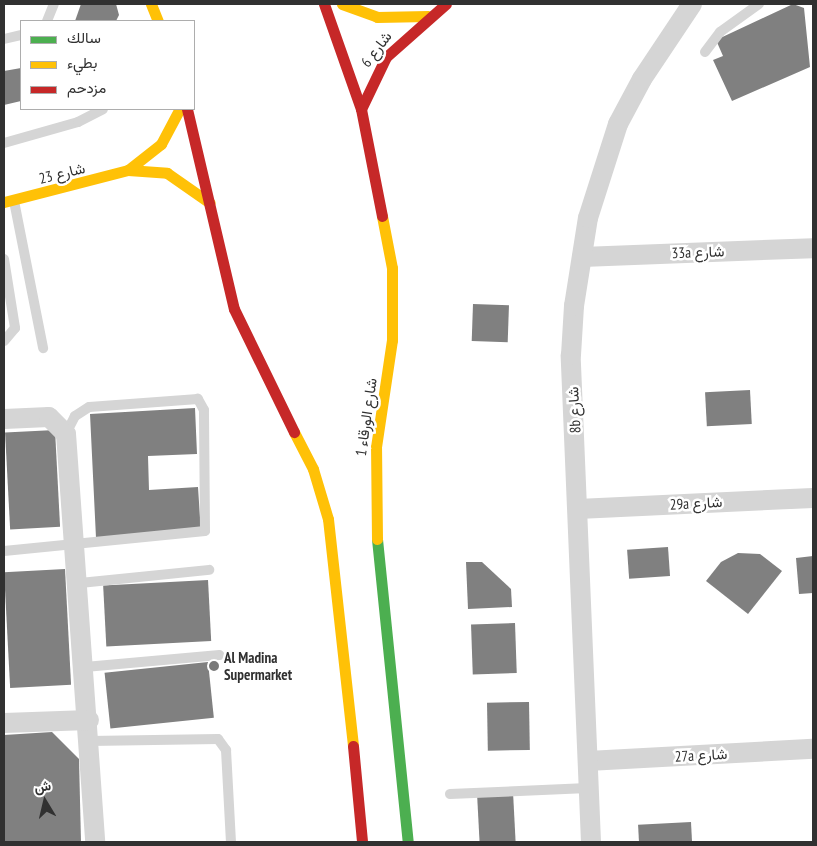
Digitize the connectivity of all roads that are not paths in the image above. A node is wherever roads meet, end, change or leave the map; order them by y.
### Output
1 (54, 4) edge
2 (151, 4) edge
3 (324, 4) edge
4 (342, 4) edge
5 (446, 4) edge
6 (692, 4) edge
7 (759, 4) edge
8 (428, 16) junction
9 (47, 20) edge
10 (158, 20) edge
11 (20, 35) edge
12 (4, 39) edge
13 (705, 52) dead end
14 (361, 109) junction
15 (101, 110) edge
16 (179, 110) edge
17 (187, 110) edge
18 (4, 143) edge
19 (128, 170) junction
20 (9, 201) edge
21 (210, 203) junction
22 (813, 248) edge
23 (582, 257) junction
24 (4, 259) edge
25 (4, 341) edge
26 (43, 348) dead end
27 (4, 419) edge
28 (66, 434) junction
29 (813, 498) edge
30 (578, 509) junction
31 (77, 546) junction
32 (4, 551) edge
33 (209, 570) dead end
34 (80, 583) junction
35 (219, 655) dead end
36 (86, 667) junction
37 (89, 720) junction
38 (4, 723) edge
39 (90, 741) junction
40 (813, 749) edge
41 (588, 761) junction
42 (588, 788) junction
43 (450, 794) dead end
44 (360, 825) junction
45 (95, 842) edge
46 (231, 842) edge
47 (362, 842) edge
48 (375, 842) edge
49 (408, 842) edge
50 (591, 842) edge

1 - 9 lane
2 - 10 main road
3 - 14 main road, شارع الورقاء 1
4 - 8 main road, شارع 6
5 - 8 main road, شارع 6
6 - 23 street, 8b شارع
7 - 13 lane
8 - 14 main road, شارع 6
11 - 12 lane
14 - 49 main road, شارع الورقاء 1
15 - 18 lane
16 - 19 main road, شارع 23
17 - 21 main road
19 - 20 main road, شارع 23
19 - 21 main road, شارع 23
20 - 26 lane
21 - 44 main road
22 - 23 street, 33a شارع
23 - 30 street, 8b شارع
24 - 25 lane
27 - 28 street
28 - 31 street
28 - 31 lane
29 - 30 street, 29a شارع
30 - 41 street, 8b شارع
31 - 32 lane
31 - 34 street
33 - 34 lane
34 - 36 street
35 - 36 lane
36 - 37 street
37 - 38 street
37 - 39 street
39 - 45 street
39 - 46 lane
40 - 41 street, 27a شارع
41 - 42 street, 8b شارع
42 - 43 lane
42 - 50 street, 8b شارع
44 - 47 main road
44 - 48 main road

